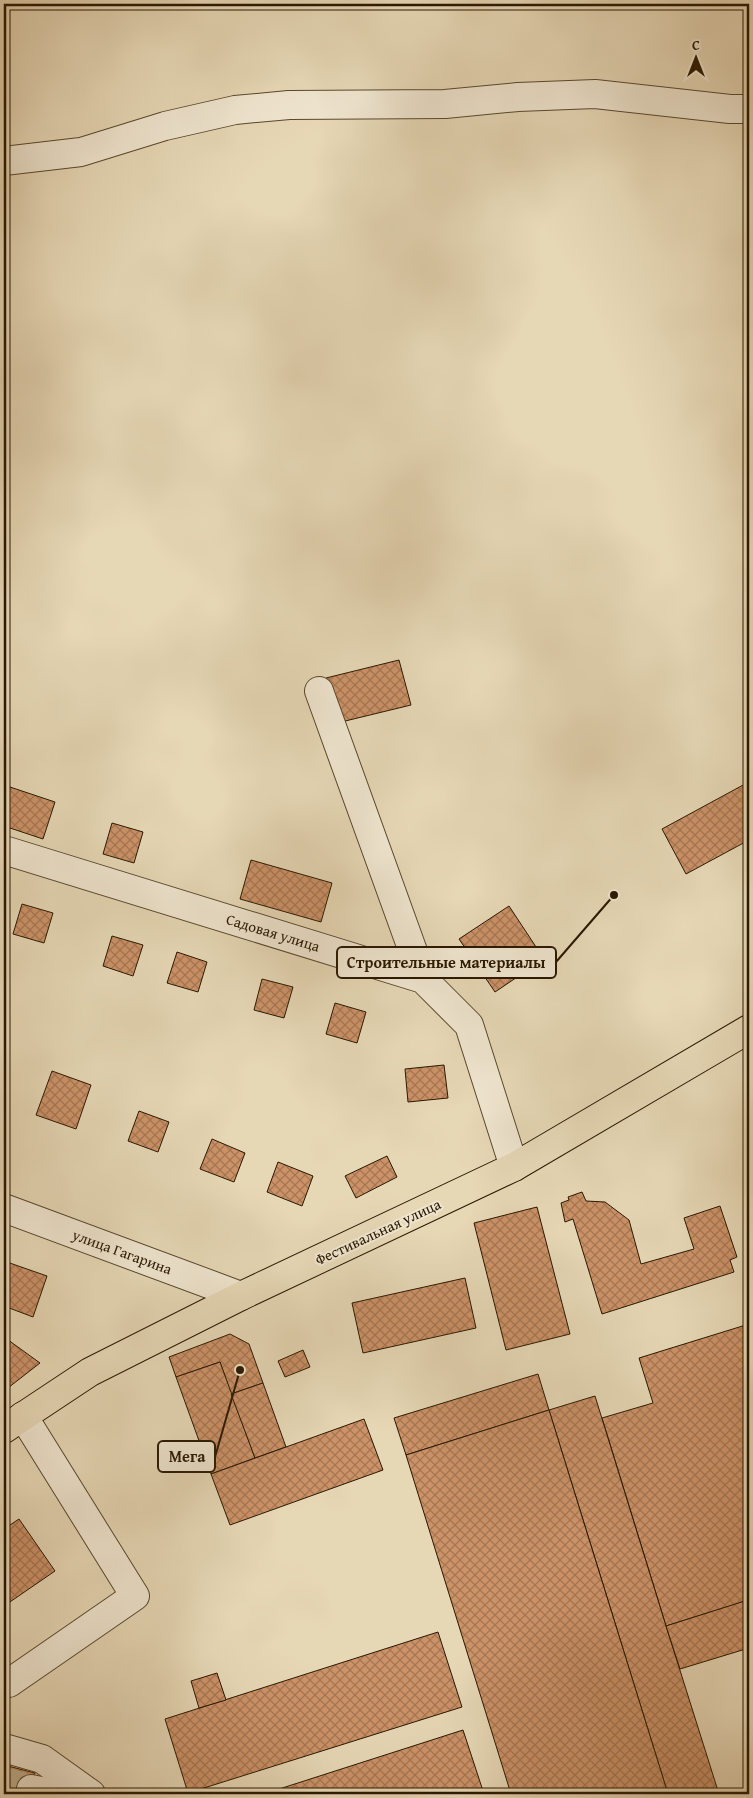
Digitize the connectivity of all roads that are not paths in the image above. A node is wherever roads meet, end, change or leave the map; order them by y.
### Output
1 (749, 109) edge
2 (4, 161) edge
3 (319, 691) dead end
4 (4, 850) edge
5 (423, 979) junction
6 (749, 1029) edge
7 (514, 1167) junction
8 (4, 1208) edge
9 (241, 1296) junction
10 (13, 1423) edge
11 (9, 1683) dead end
12 (4, 1748) edge
13 (91, 1794) edge

1 - 2 street
3 - 5 street
4 - 5 street, Садовая улица
5 - 7 street, Садовая улица
6 - 7 main road, Фестивальная улица
7 - 9 main road, Фестивальная улица
8 - 9 street, улица Гагарина
9 - 10 main road, Фестивальная улица
10 - 11 street
12 - 13 street

